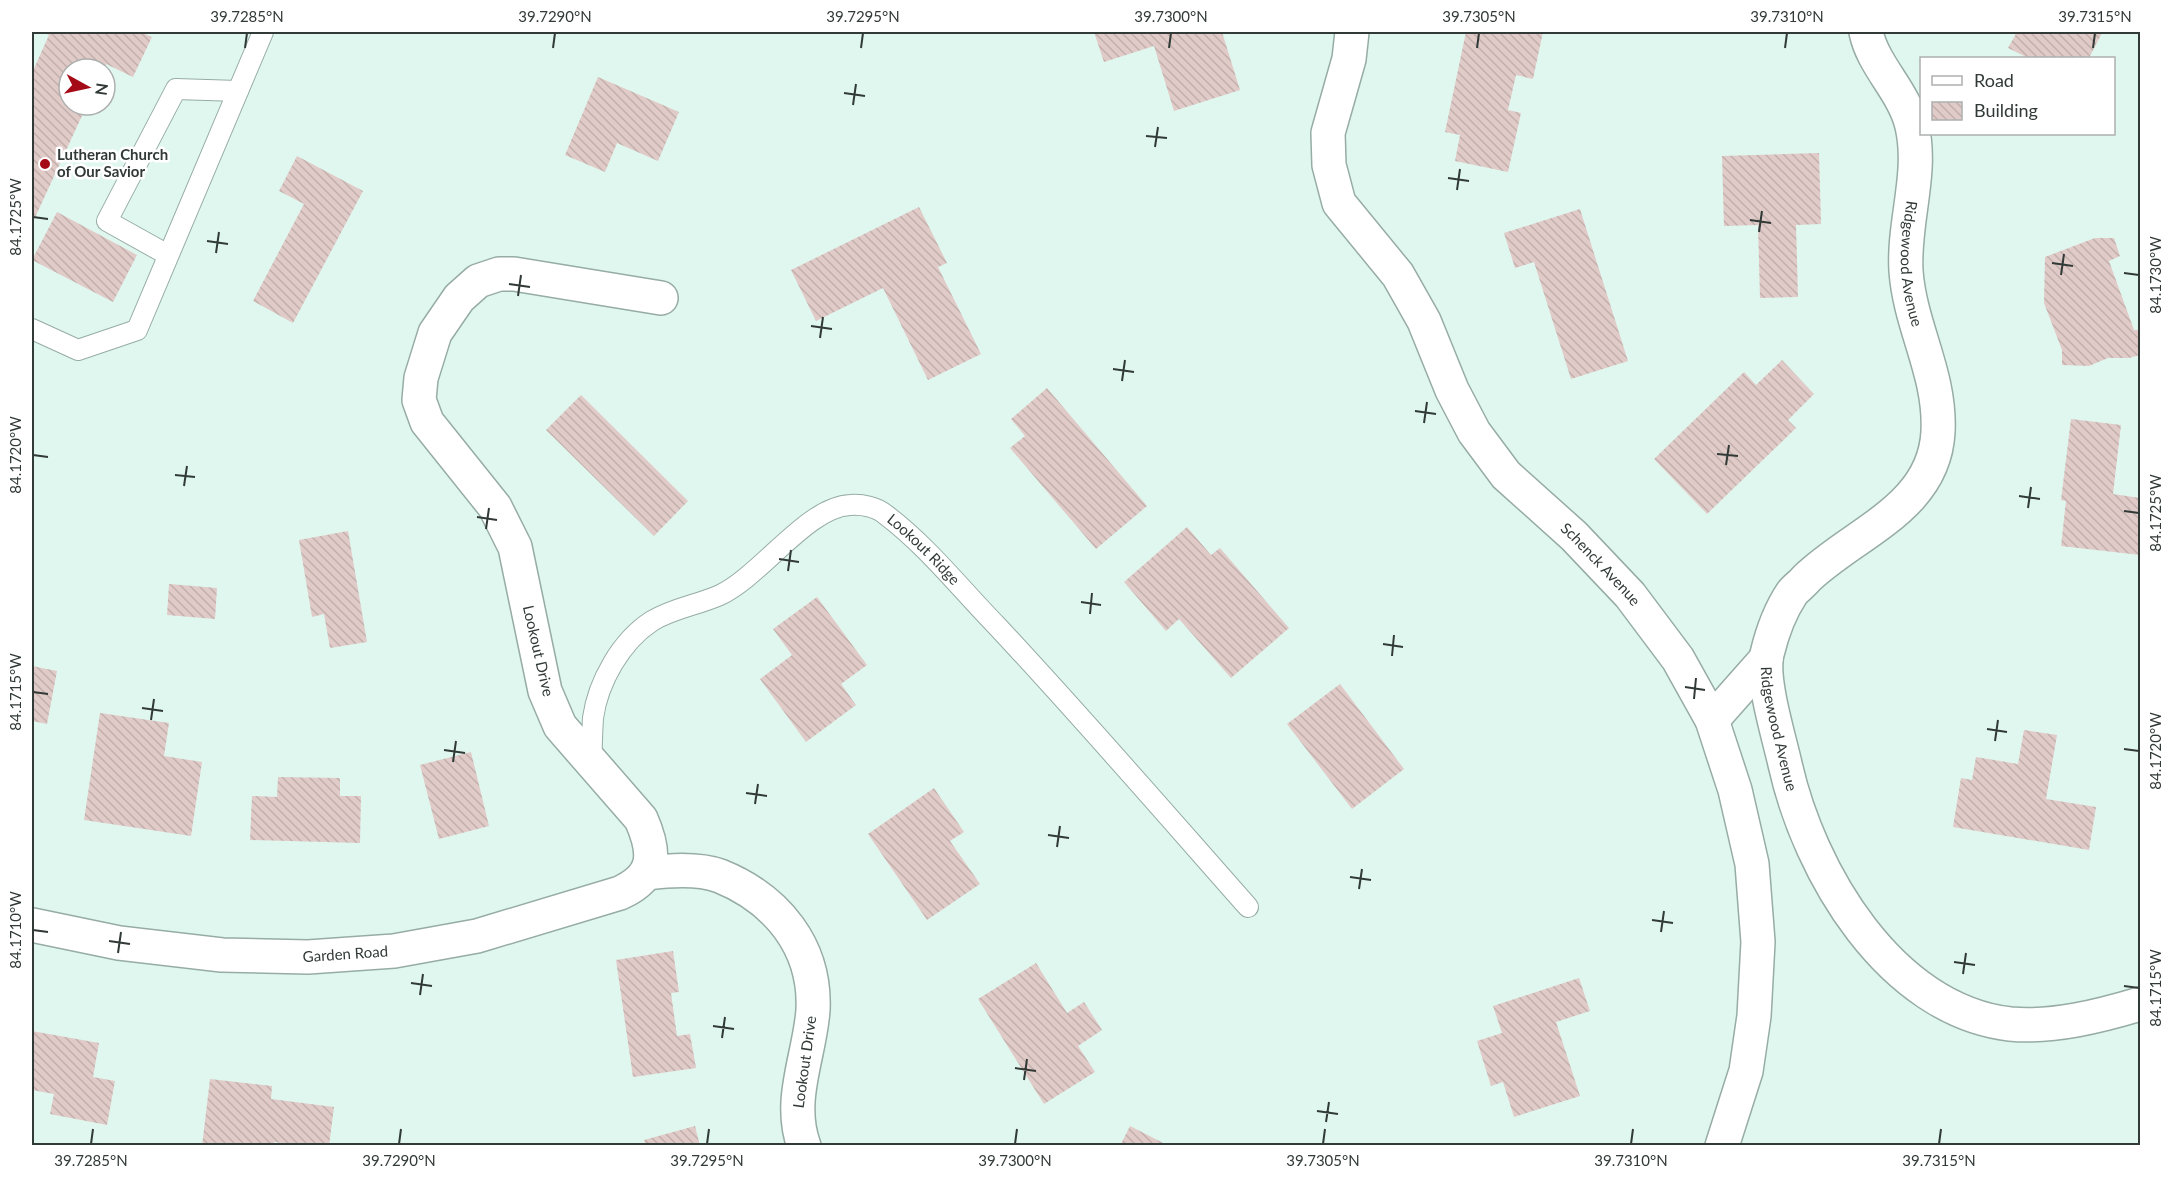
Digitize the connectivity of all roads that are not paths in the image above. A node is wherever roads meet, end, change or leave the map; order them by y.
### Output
1 (263, 32) edge
2 (1352, 32) edge
3 (1866, 32) edge
4 (238, 91) junction
5 (168, 255) junction
6 (661, 297) dead end
7 (32, 329) edge
8 (1766, 659) junction
9 (1712, 720) junction
10 (591, 762) junction
11 (648, 873) junction
12 (1248, 908) dead end
13 (32, 925) edge
14 (2140, 1004) edge
15 (804, 1146) edge
16 (1722, 1146) edge

1 - 4 lane
2 - 9 street, Schenck Avenue
3 - 8 street, Ridgewood Avenue
4 - 5 lane
4 - 5 lane
5 - 7 lane
6 - 10 street, Lookout Drive
8 - 9 street
8 - 14 street, Ridgewood Avenue
9 - 16 street, Schenck Avenue
10 - 11 street, Lookout Drive
10 - 12 lane, Lookout Ridge
11 - 13 street, Garden Road
11 - 15 street, Lookout Drive

